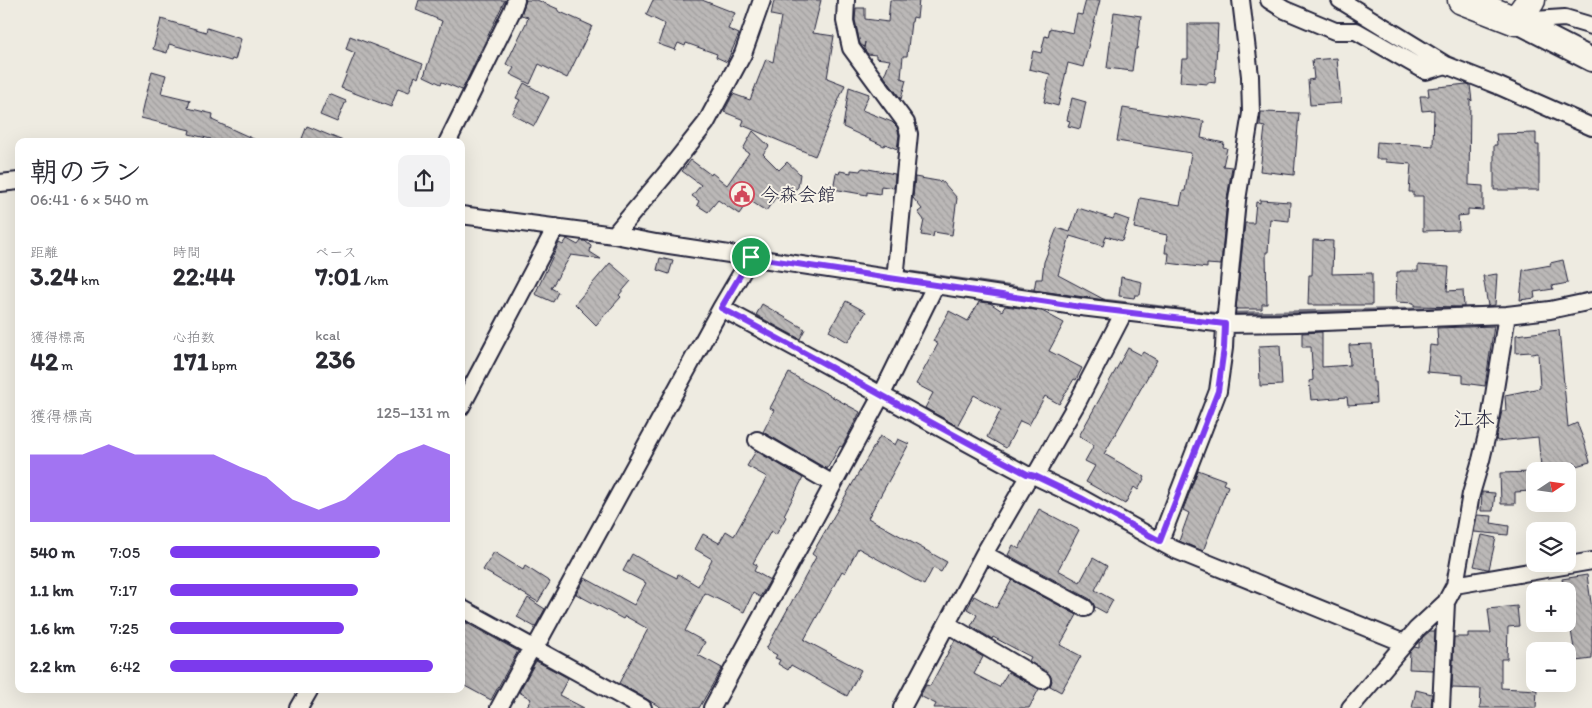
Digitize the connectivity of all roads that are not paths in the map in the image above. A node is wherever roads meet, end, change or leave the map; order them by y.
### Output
1 (516, 0) edge
2 (762, 0) edge
3 (846, 0) edge
4 (1241, 0) edge
5 (1269, 0) edge
6 (1340, 0) edge
7 (1462, 0) edge
8 (1520, 7) edge
9 (1592, 26) edge
10 (1592, 60) edge
11 (1446, 65) junction
12 (1592, 128) edge
13 (449, 138) edge
14 (15, 181) edge
15 (0, 183) edge
16 (465, 216) edge
17 (556, 227) junction
18 (614, 235) junction
19 (751, 257) junction
20 (895, 280) junction
21 (935, 286) junction
22 (1592, 301) edge
23 (721, 308) junction
24 (1124, 312) junction
25 (1507, 315) junction
26 (1225, 324) junction
27 (881, 396) junction
28 (465, 399) edge
29 (757, 440) dead end
30 (1032, 476) junction
31 (833, 484) junction
32 (1160, 541) junction
33 (984, 554) junction
34 (1592, 561) edge
35 (1455, 585) junction
36 (1446, 602) junction
37 (1085, 608) dead end
38 (465, 610) edge
39 (947, 624) junction
40 (1404, 643) junction
41 (534, 648) junction
42 (1042, 680) dead end
43 (308, 693) edge
44 (299, 708) edge
45 (499, 708) edge
46 (643, 708) edge
47 (712, 708) edge
48 (902, 708) edge
49 (1350, 708) edge
50 (1441, 708) edge

1 - 13 street
2 - 18 street
3 - 20 street
4 - 26 street
5 - 11 street
6 - 11 street
7 - 8 highway
8 - 9 street
8 - 10 main road
11 - 12 street
14 - 15 street
16 - 17 street
17 - 18 street
17 - 28 street
18 - 19 street
19 - 20 street
19 - 23 street
20 - 21 street
21 - 24 street
21 - 27 street
22 - 25 street
23 - 27 street
23 - 41 street
24 - 26 street
24 - 30 street
25 - 26 street
25 - 35 street
26 - 32 street
27 - 30 street
27 - 31 street
29 - 31 street
30 - 32 street
30 - 33 street
31 - 47 street
32 - 40 street
33 - 37 street
33 - 39 street
34 - 35 street
35 - 36 street
36 - 40 street
36 - 50 street
38 - 41 street
39 - 42 street
39 - 48 street
40 - 49 street
41 - 45 street
41 - 46 street
43 - 44 street

